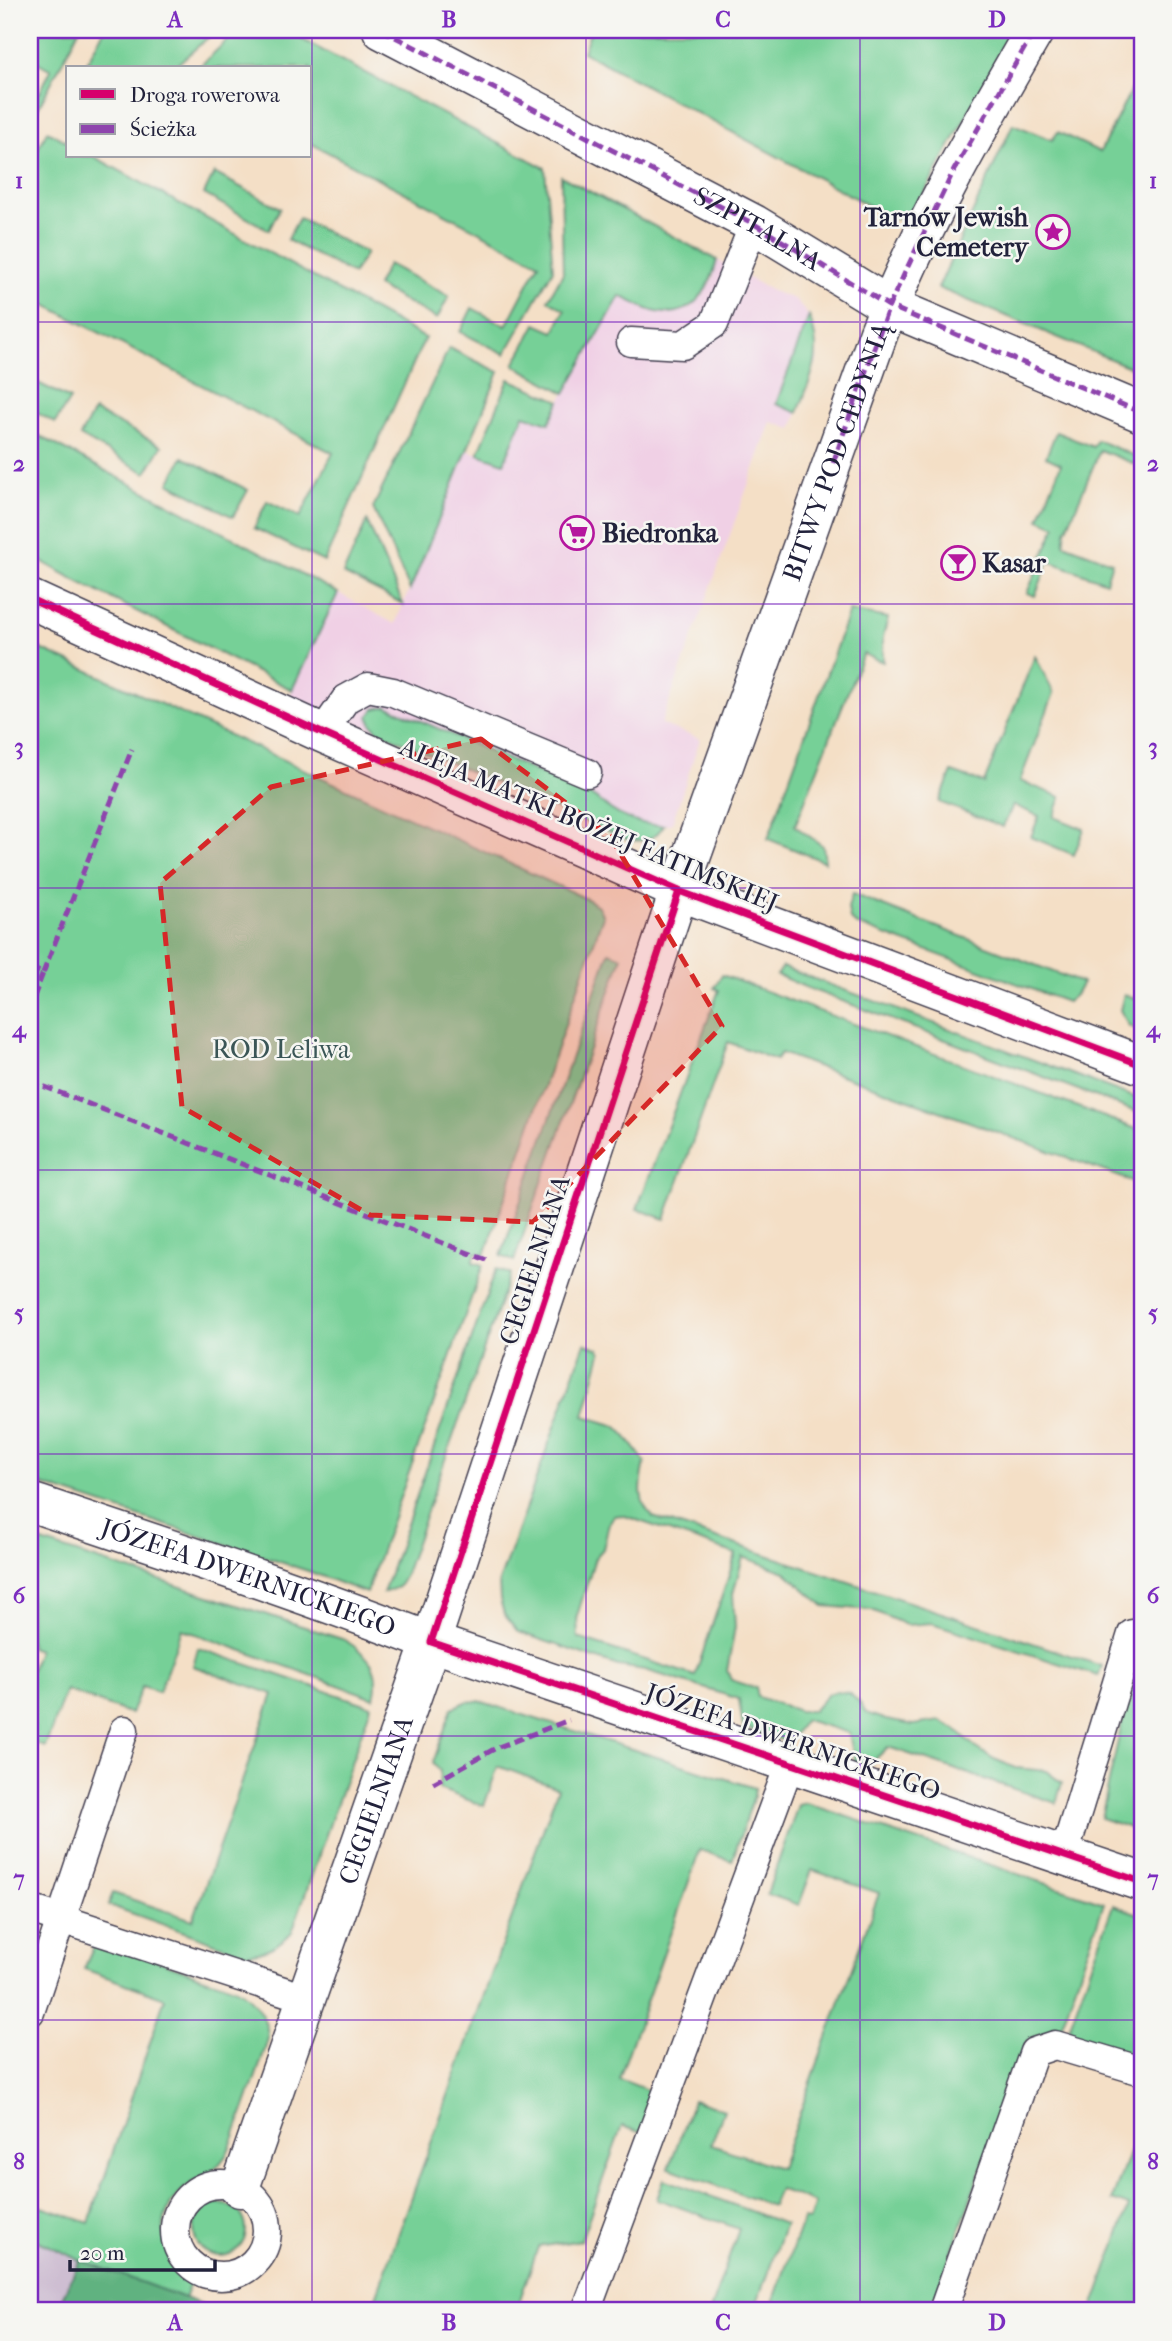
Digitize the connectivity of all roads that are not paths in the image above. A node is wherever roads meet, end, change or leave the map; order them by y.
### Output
1 (382, 30) edge
2 (1035, 30) edge
3 (754, 224) junction
4 (889, 306) junction
5 (631, 342) dead end
6 (1142, 413) edge
7 (30, 599) edge
8 (321, 733) junction
9 (587, 773) dead end
10 (679, 891) junction
11 (1142, 1065) edge
12 (30, 1502) edge
13 (1132, 1634) dead end
14 (431, 1642) junction
15 (124, 1730) dead end
16 (790, 1763) junction
17 (1064, 1855) junction
18 (1142, 1882) edge
19 (30, 1909) edge
20 (61, 1919) junction
21 (305, 1998) junction
22 (30, 2012) edge
23 (1142, 2071) edge
24 (240, 2188) dead end
25 (586, 2311) edge
26 (943, 2311) edge

1 - 3 street, SZPITALNA
2 - 4 street, BITWY POD CEDYNIĄ
3 - 4 street, SZPITALNA
3 - 5 lane
4 - 6 street, SZPITALNA
4 - 10 street, BITWY POD CEDYNIĄ
7 - 8 street, ALEJA MATKI BOŻEJ FATIMSKIEJ
8 - 9 lane
8 - 10 street, ALEJA MATKI BOŻEJ FATIMSKIEJ
10 - 11 street, ALEJA MATKI BOŻEJ FATIMSKIEJ
10 - 14 street, CEGIELNIANA
12 - 14 street, JÓZEFA DWERNICKIEGO
13 - 17 lane
14 - 16 street, JÓZEFA DWERNICKIEGO
14 - 21 street, CEGIELNIANA
15 - 20 lane
16 - 17 street, JÓZEFA DWERNICKIEGO
16 - 25 lane
17 - 18 street, JÓZEFA DWERNICKIEGO
19 - 20 lane
20 - 21 lane
20 - 22 lane
21 - 24 street, CEGIELNIANA
23 - 26 lane

